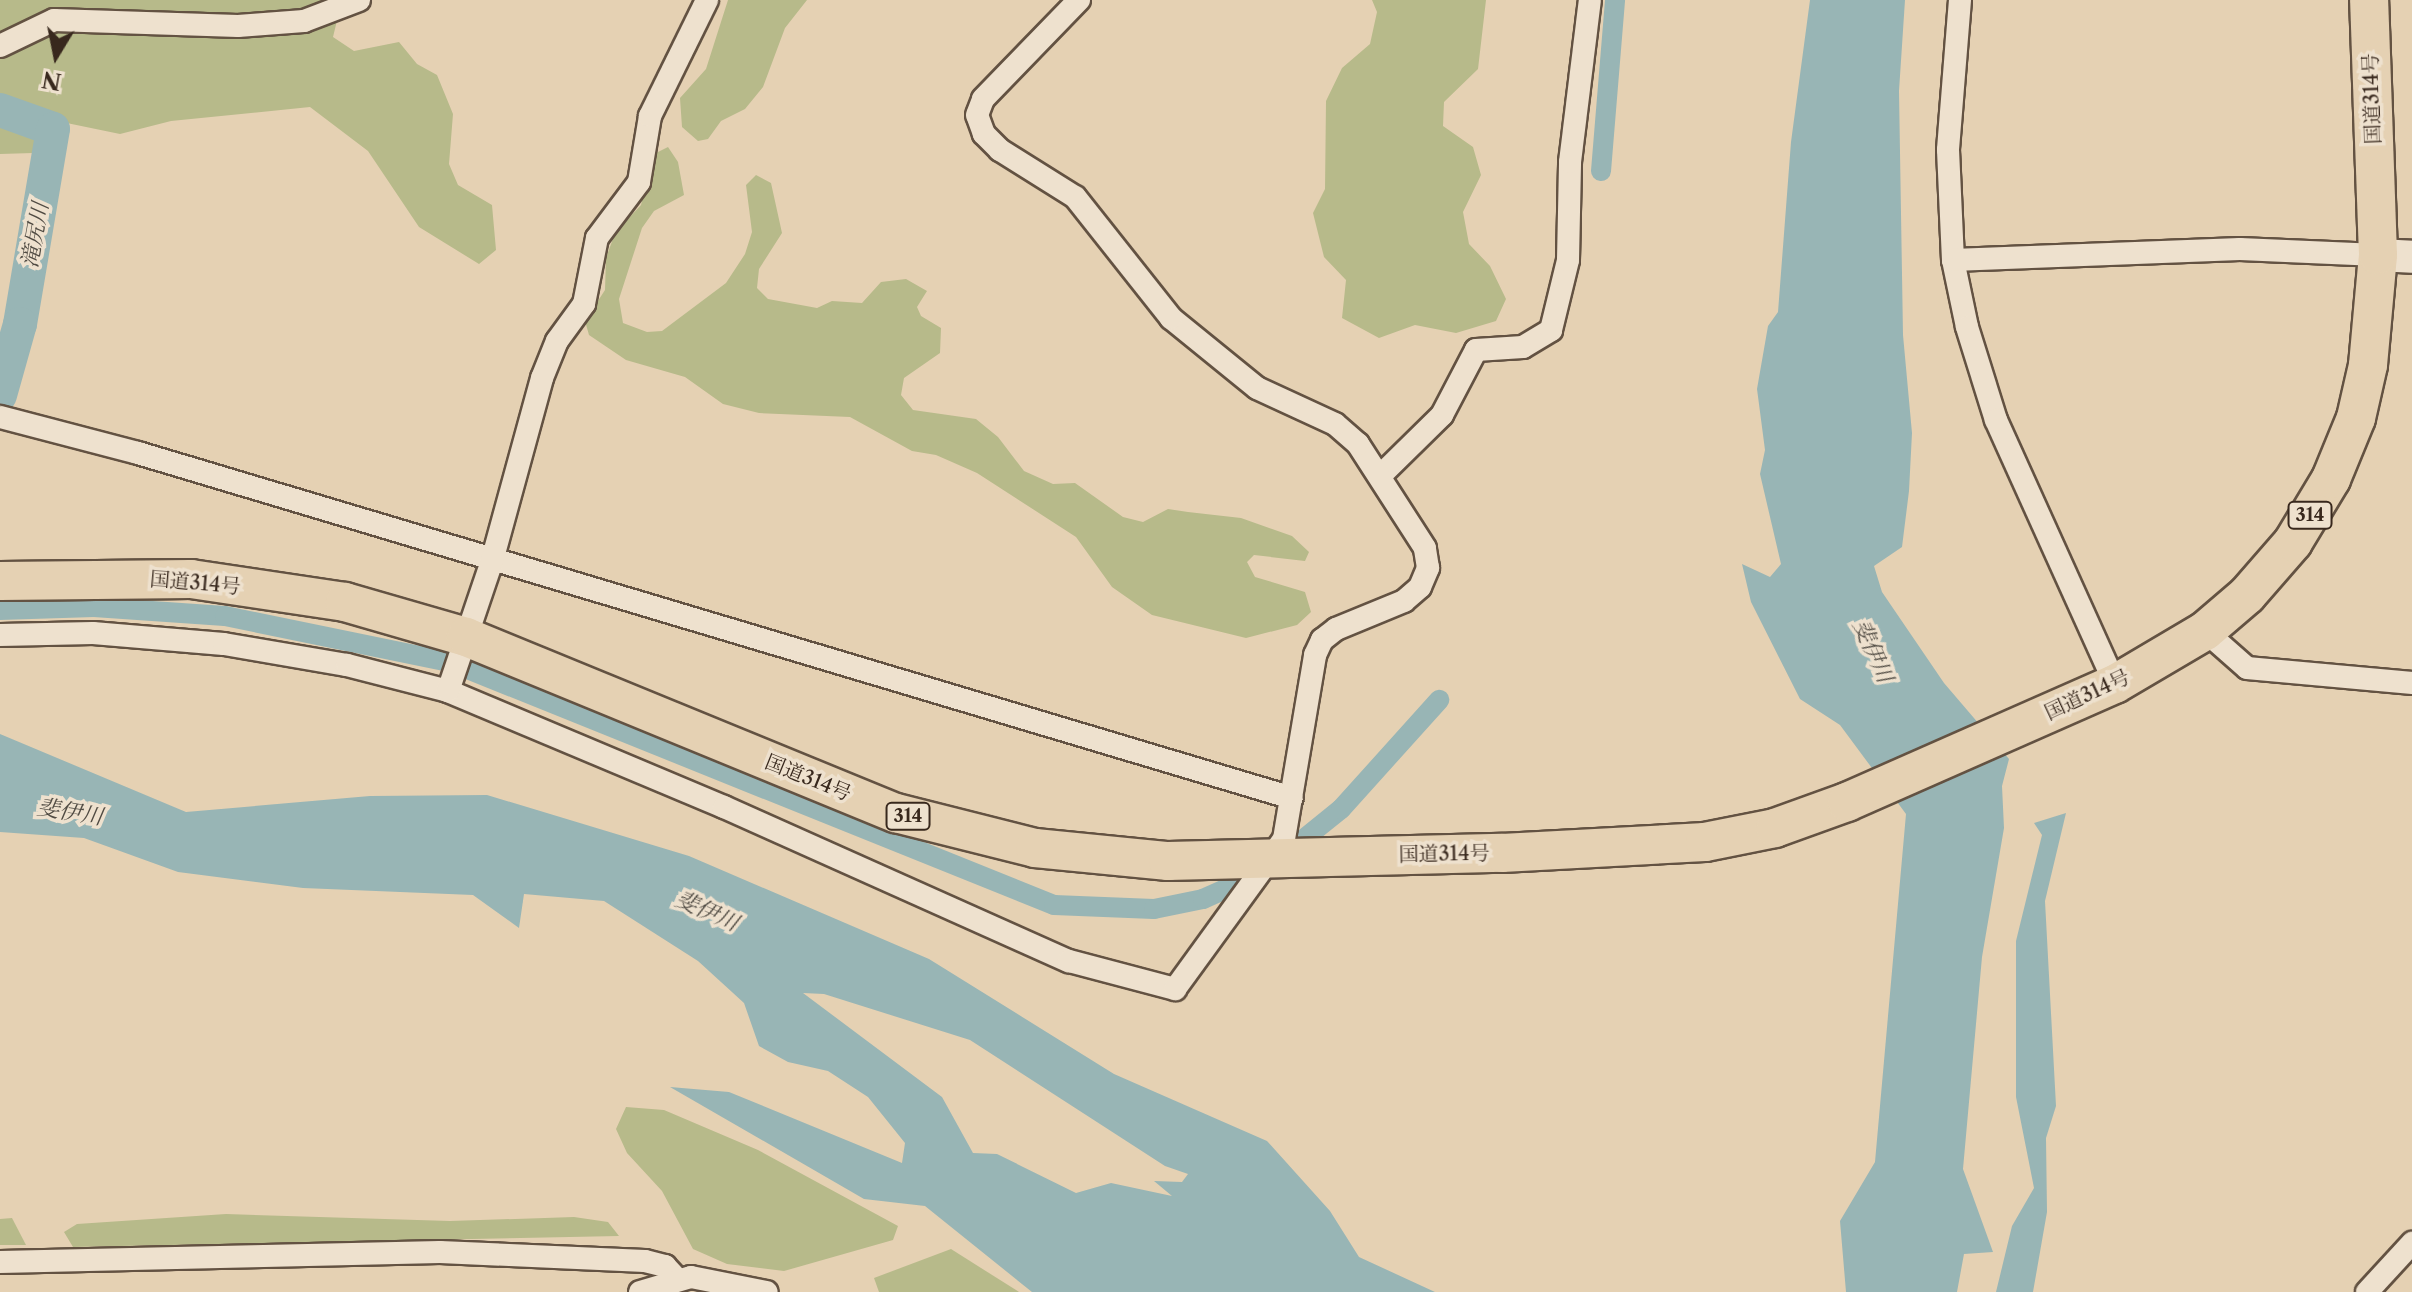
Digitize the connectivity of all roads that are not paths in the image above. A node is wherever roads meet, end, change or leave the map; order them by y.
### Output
1 (359, 0) edge
2 (707, 0) edge
3 (1079, 0) edge
4 (1590, 0) edge
5 (1960, 0) edge
6 (2369, 0) edge
7 (0, 46) edge
8 (2395, 256) edge
9 (1953, 260) junction
10 (0, 417) edge
11 (1380, 476) junction
12 (492, 561) junction
13 (0, 581) edge
14 (2205, 631) junction
15 (0, 635) edge
16 (466, 637) junction
17 (2412, 683) edge
18 (2110, 686) junction
19 (448, 691) junction
20 (1292, 798) junction
21 (1270, 858) junction
22 (2412, 1243) edge
23 (0, 1262) edge
24 (676, 1278) junction
25 (640, 1292) edge
26 (767, 1292) edge
27 (2367, 1292) edge

1 - 7 street
2 - 12 street
3 - 11 street
4 - 11 street
5 - 9 street
6 - 8 highway, 国道314号 / 314
8 - 9 street
8 - 14 highway, 国道314号 / 314
9 - 18 street
10 - 12 street
11 - 20 street
12 - 16 street
12 - 20 street
13 - 16 highway, 国道314号 / 314
14 - 17 street
14 - 18 highway, 国道314号 / 314
15 - 19 street
16 - 19 street
16 - 21 highway, 国道314号 / 314
18 - 21 highway, 国道314号 / 314
19 - 21 street
20 - 21 street
22 - 27 street
23 - 24 street
24 - 25 street
24 - 26 street

